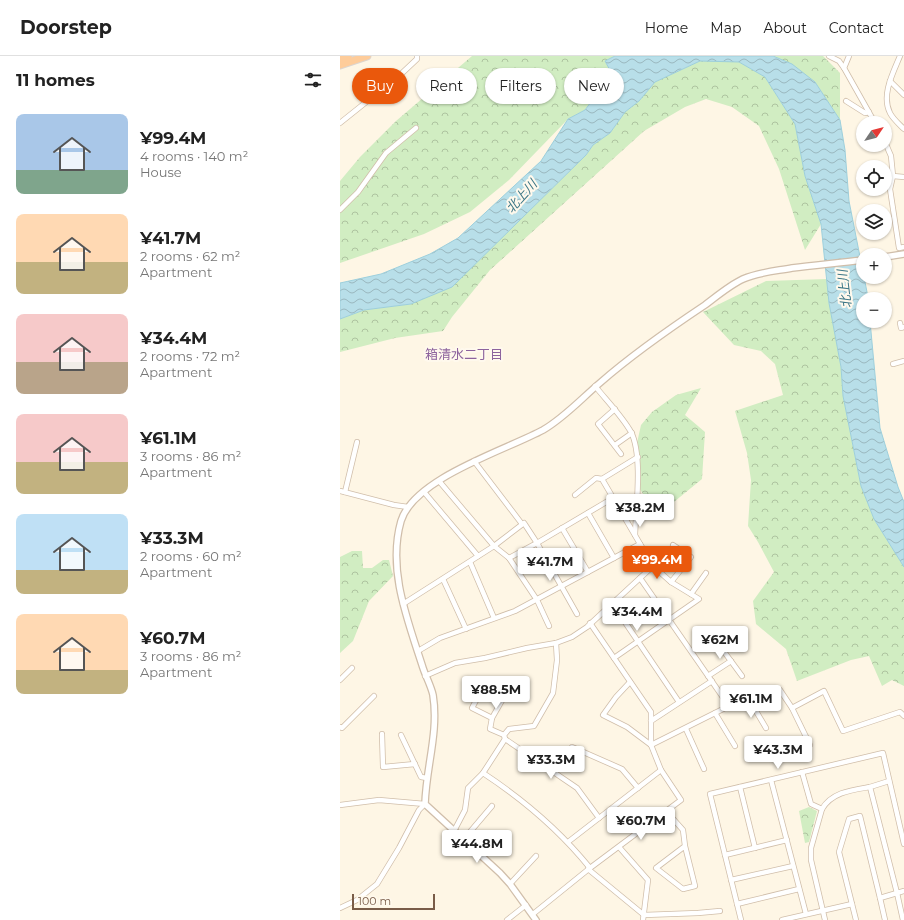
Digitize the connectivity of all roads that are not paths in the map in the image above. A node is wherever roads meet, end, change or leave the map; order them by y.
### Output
1 (348, 56) edge
2 (367, 56) edge
3 (417, 56) edge
4 (829, 56) edge
5 (850, 56) edge
6 (900, 56) edge
7 (340, 59) edge
8 (340, 65) edge
9 (844, 68) junction
10 (890, 81) junction
11 (904, 95) edge
12 (846, 101) dead end
13 (869, 112) junction
14 (871, 116) edge
15 (340, 123) edge
16 (416, 128) dead end
17 (904, 129) edge
18 (889, 152) edge
19 (893, 176) junction
20 (904, 177) edge
21 (340, 210) edge
22 (904, 247) edge
23 (904, 254) edge
24 (892, 256) edge
25 (856, 261) edge
26 (904, 361) edge
27 (893, 364) dead end
28 (595, 386) junction
29 (615, 409) junction
30 (632, 433) junction
31 (357, 442) dead end
32 (615, 446) junction
33 (621, 454) dead end
34 (638, 457) junction
35 (474, 461) junction
36 (602, 479) junction
37 (439, 481) junction
38 (340, 491) edge
39 (345, 492) junction
40 (424, 492) junction
41 (575, 495) dead end
42 (613, 498) junction
43 (408, 507) junction
44 (588, 513) junction
45 (522, 524) junction
46 (562, 528) junction
47 (635, 535) junction
48 (538, 543) junction
49 (640, 544) junction
50 (672, 545) dead end
51 (494, 546) junction
52 (478, 556) junction
53 (509, 558) junction
54 (614, 558) junction
55 (470, 562) junction
56 (653, 566) junction
57 (588, 572) junction
58 (706, 573) dead end
59 (640, 578) junction
60 (443, 579) junction
61 (672, 582) junction
62 (562, 586) junction
63 (691, 594) junction
64 (537, 600) junction
65 (612, 603) junction
66 (403, 604) junction
67 (578, 614) dead end
68 (494, 618) junction
69 (670, 620) junction
70 (590, 623) junction
71 (549, 626) dead end
72 (466, 629) junction
73 (711, 634) dead end
74 (638, 641) junction
75 (556, 643) junction
76 (418, 651) junction
77 (614, 658) junction
78 (731, 661) junction
79 (352, 668) dead end
80 (425, 676) junction
81 (742, 676) dead end
82 (710, 678) junction
83 (340, 680) edge
84 (630, 682) junction
85 (508, 690) dead end
86 (481, 691) dead end
87 (374, 696) dead end
88 (750, 701) junction
89 (679, 702) junction
90 (729, 706) junction
91 (792, 708) junction
92 (715, 713) junction
93 (904, 716) edge
94 (492, 718) junction
95 (651, 721) junction
96 (340, 727) edge
97 (766, 728) dead end
98 (686, 729) junction
99 (382, 734) dead end
100 (401, 735) dead end
101 (504, 737) junction
102 (651, 745) junction
103 (810, 745) dead end
104 (735, 746) dead end
105 (572, 747) dead end
106 (415, 764) junction
107 (704, 769) dead end
108 (661, 770) junction
109 (802, 772) junction
110 (483, 773) junction
111 (427, 778) junction
112 (771, 780) junction
113 (889, 781) junction
114 (870, 786) junction
115 (740, 787) junction
116 (638, 788) junction
117 (425, 804) junction
118 (340, 805) edge
119 (492, 806) dead end
120 (822, 809) junction
121 (666, 812) junction
122 (599, 818) junction
123 (454, 831) junction
124 (464, 839) junction
125 (787, 840) junction
126 (568, 842) junction
127 (904, 844) edge
128 (685, 846) junction
129 (619, 847) junction
130 (755, 848) junction
131 (536, 856) dead end
132 (725, 856) junction
133 (793, 866) junction
134 (589, 868) junction
135 (731, 880) junction
136 (510, 884) junction
137 (799, 889) junction
138 (904, 891) edge
139 (897, 893) junction
140 (880, 898) junction
141 (737, 904) junction
142 (852, 904) junction
143 (526, 905) junction
144 (340, 908) edge
145 (823, 910) junction
146 (720, 911) dead end
147 (533, 914) junction
148 (806, 914) junction
149 (644, 917) edge
150 (506, 920) edge
151 (536, 920) edge
152 (741, 920) edge
153 (782, 920) edge
154 (826, 920) edge
155 (856, 920) edge
156 (886, 920) edge
157 (904, 920) edge

1 - 7 highway
2 - 8 highway
3 - 15 street
4 - 9 street
5 - 9 street
6 - 10 street
9 - 13 street
10 - 11 street
10 - 17 street
12 - 13 street
13 - 14 street
16 - 21 street
18 - 19 street
19 - 20 street
19 - 22 street
23 - 24 street
25 - 28 street
26 - 27 street
28 - 29 street
28 - 35 street
29 - 30 street
29 - 32 street
30 - 32 street
30 - 34 street
31 - 39 street
32 - 33 street
34 - 36 street
34 - 47 street
35 - 37 street
35 - 45 street
36 - 41 street
36 - 42 street
37 - 40 street
37 - 51 street
38 - 39 street
39 - 43 street
40 - 43 street
40 - 52 street
42 - 44 street
42 - 47 street
43 - 66 street
44 - 46 street
44 - 54 street
45 - 48 street
45 - 51 street
46 - 48 street
46 - 57 street
47 - 49 street
48 - 53 street
48 - 62 street
49 - 54 street
49 - 56 street
50 - 61 street
51 - 52 street
51 - 53 street
52 - 55 street
53 - 64 street
54 - 57 street
55 - 60 street
55 - 68 street
56 - 59 street
56 - 61 street
57 - 62 street
58 - 63 street
59 - 65 street
59 - 69 street
60 - 66 street
60 - 72 street
61 - 63 street
62 - 64 street
62 - 67 street
63 - 69 street
64 - 68 street
64 - 71 street
65 - 70 street
65 - 74 street
66 - 76 street
68 - 72 street
69 - 74 street
69 - 82 street
70 - 75 street
70 - 77 street
72 - 76 street
73 - 78 street
74 - 77 street
74 - 89 street
75 - 80 street
75 - 101 street
76 - 80 street
77 - 84 street
78 - 81 street
78 - 82 street
79 - 83 street
80 - 111 street
82 - 89 street
82 - 90 street
84 - 95 street
84 - 102 street
85 - 94 street
86 - 94 street
87 - 96 street
88 - 90 street
88 - 91 street
88 - 97 street
89 - 95 street
90 - 92 street
91 - 93 street
91 - 103 street
92 - 98 street
92 - 104 street
94 - 101 street
95 - 102 street
98 - 102 street
98 - 107 street
99 - 106 street
100 - 106 street
101 - 110 street
101 - 122 street
102 - 108 street
105 - 116 street
106 - 111 street
108 - 116 street
108 - 121 street
109 - 112 street
109 - 113 street
109 - 120 street
110 - 123 street
110 - 126 street
111 - 117 street
112 - 115 street
112 - 125 street
113 - 114 street
113 - 127 street
114 - 120 street
114 - 139 street
115 - 130 street
115 - 132 street
116 - 122 street
117 - 118 street
117 - 123 street
117 - 144 street
119 - 124 street
120 - 145 street
121 - 128 street
121 - 129 street
122 - 126 street
123 - 124 street
124 - 136 street
125 - 130 street
125 - 133 street
126 - 134 street
128 - 128 street
129 - 134 street
129 - 149 street
130 - 132 street
131 - 136 street
132 - 135 street
133 - 135 street
133 - 137 street
134 - 147 street
134 - 149 street
135 - 141 street
136 - 143 street
137 - 141 street
137 - 148 street
138 - 139 street
139 - 140 street
139 - 157 street
140 - 142 street
140 - 156 street
141 - 152 street
142 - 145 street
142 - 155 street
143 - 147 street
143 - 150 street
145 - 148 street
145 - 154 street
146 - 149 street
147 - 151 street
148 - 153 street

